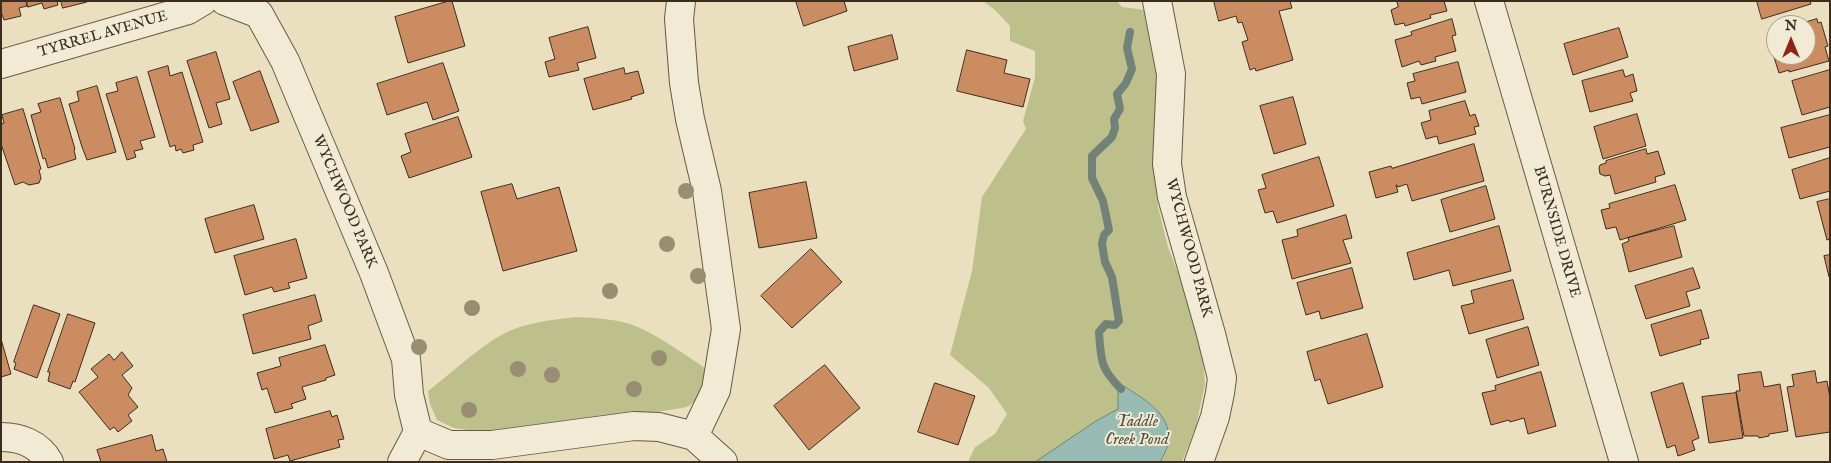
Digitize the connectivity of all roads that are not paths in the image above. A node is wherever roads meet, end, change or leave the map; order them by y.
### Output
1 (203, 1) edge
2 (225, 1) edge
3 (681, 1) edge
4 (1157, 1) edge
5 (1489, 1) edge
6 (1, 64) edge
7 (418, 432) junction
8 (694, 436) junction
9 (1, 437) edge
10 (49, 462) edge
11 (402, 462) edge
12 (723, 462) edge
13 (1199, 462) edge
14 (1624, 462) edge

1 - 6 street, TYRREL AVENUE
2 - 7 street, WYCHWOOD PARK
3 - 8 street
4 - 13 street, WYCHWOOD PARK
5 - 14 street, BURNSIDE DRIVE
7 - 8 street
7 - 11 street
8 - 12 street
9 - 10 street

